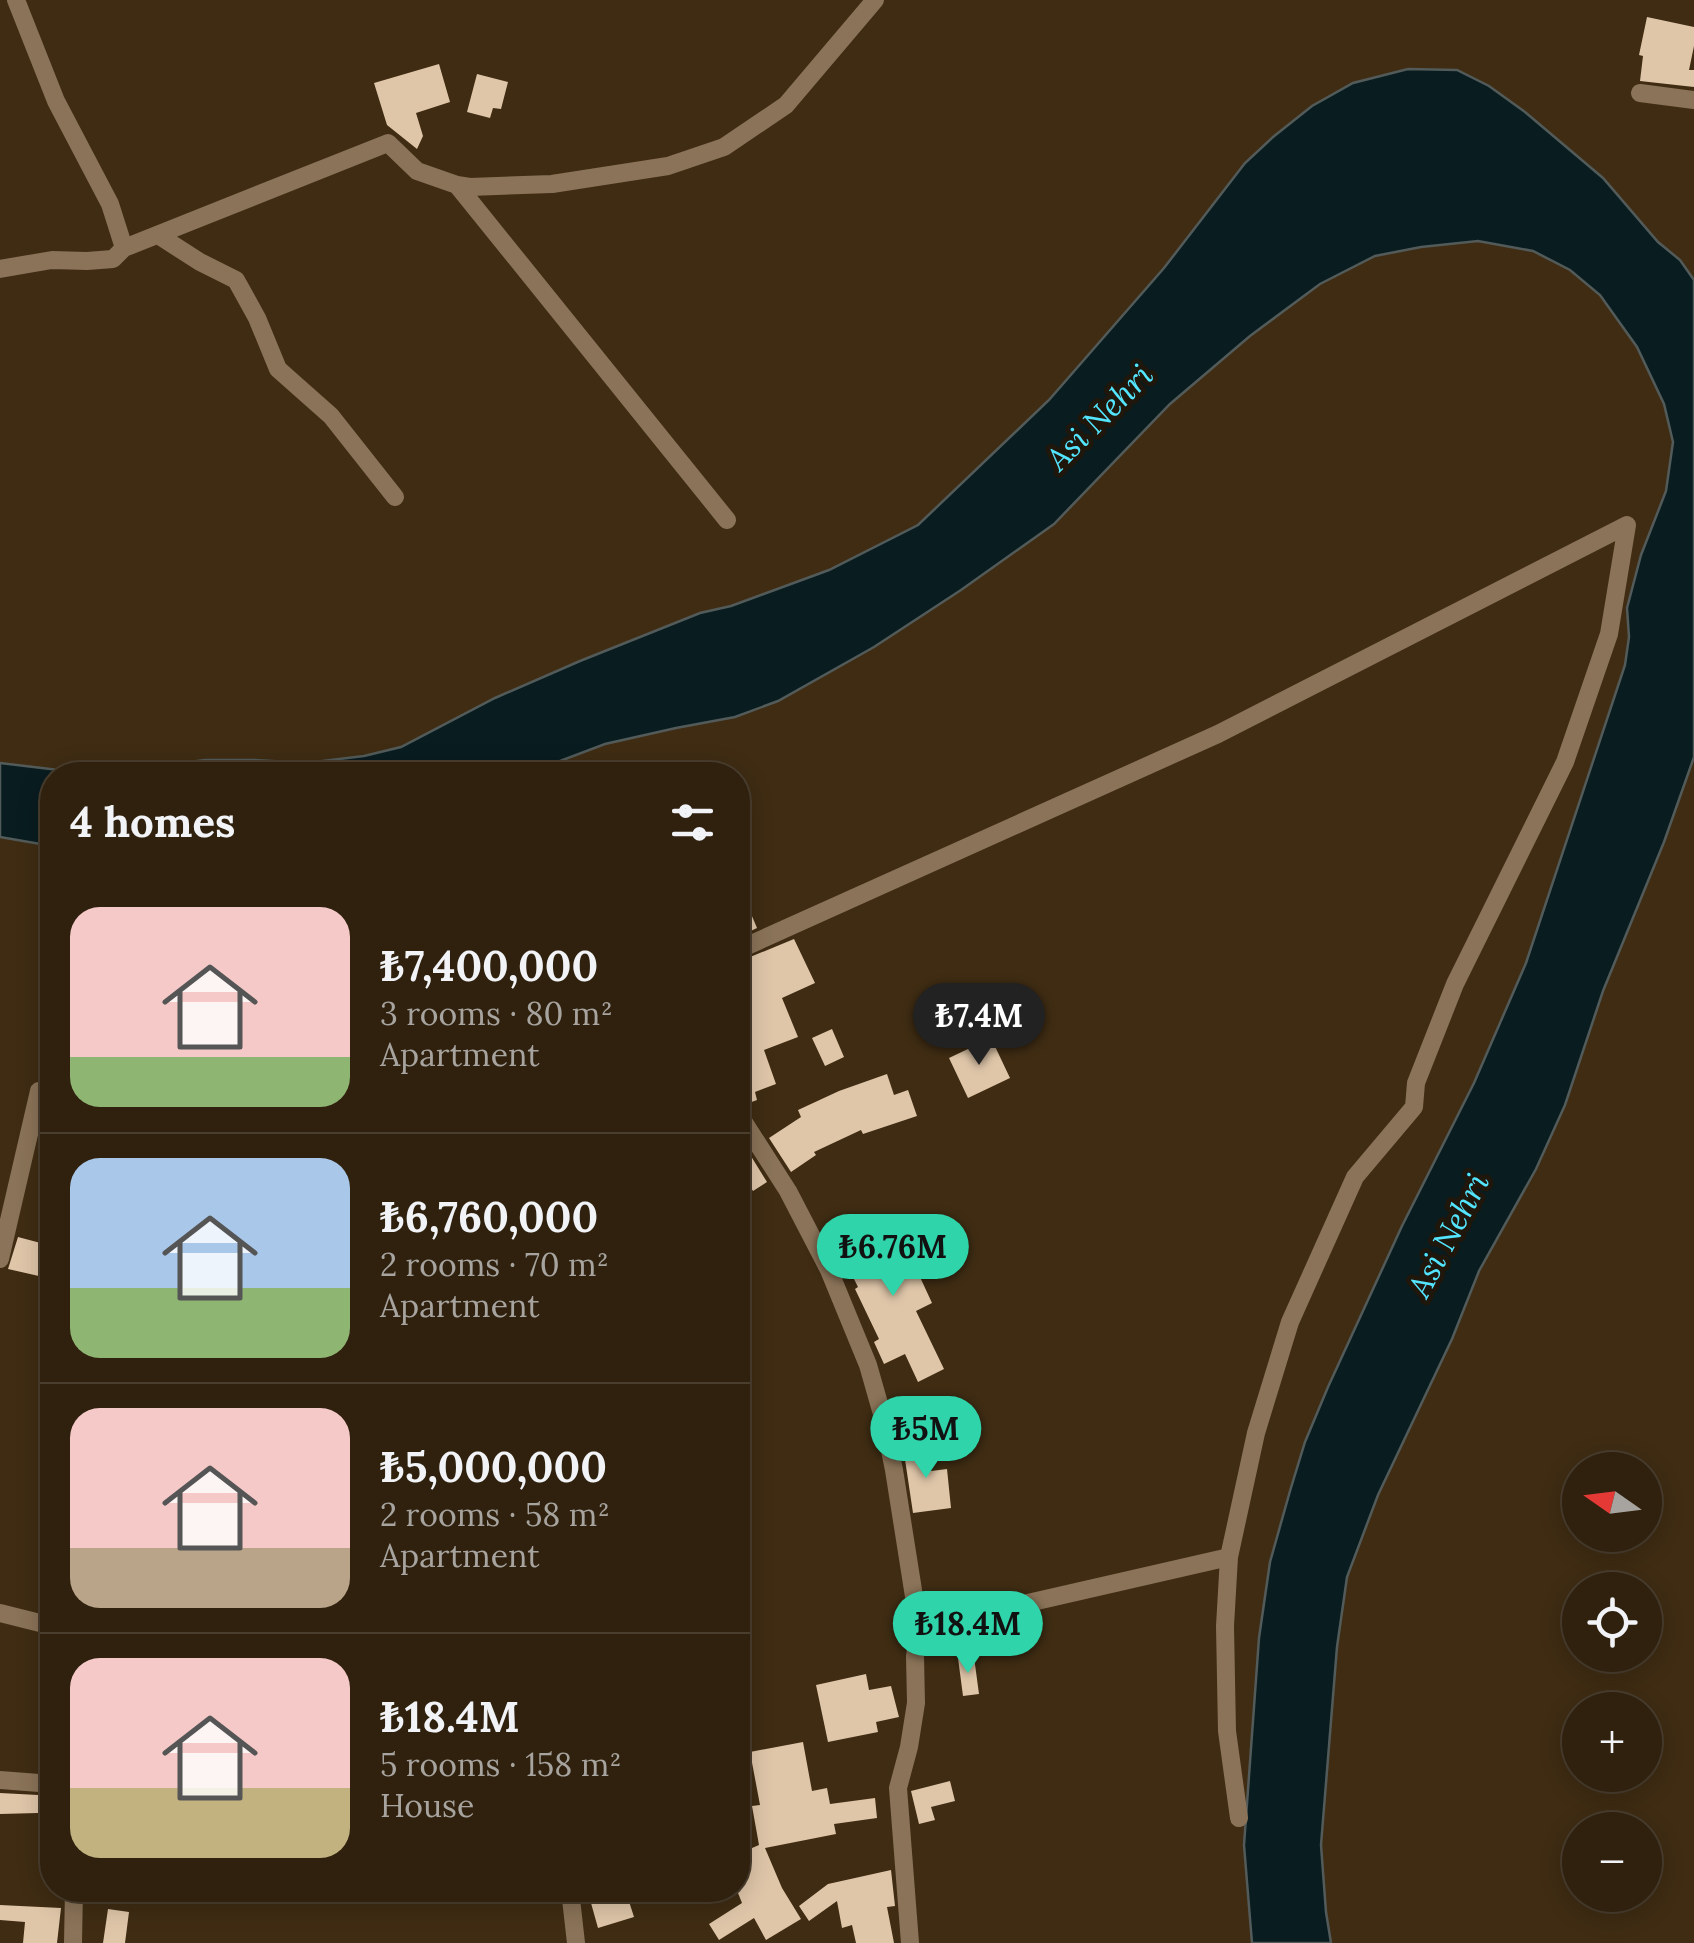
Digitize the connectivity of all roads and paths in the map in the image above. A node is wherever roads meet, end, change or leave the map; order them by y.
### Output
1 (16, 0) edge
2 (875, 0) edge
3 (1640, 93) dead end
4 (1694, 100) edge
5 (457, 185) junction
6 (158, 235) junction
7 (124, 248) junction
8 (0, 269) edge
9 (395, 497) dead end
10 (728, 520) dead end
11 (750, 945) edge
12 (39, 1091) dead end
13 (750, 1132) edge
14 (0, 1259) edge
15 (1229, 1556) junction
16 (0, 1614) edge
17 (40, 1623) edge
18 (919, 1628) junction
19 (0, 1780) edge
20 (40, 1783) edge
21 (1238, 1818) dead end
22 (74, 1902) edge
23 (571, 1902) edge
24 (74, 1943) edge
25 (576, 1943) edge
26 (910, 1943) edge

1 - 7 street
2 - 5 street
3 - 4 street
5 - 6 street
5 - 10 street
6 - 7 street
6 - 9 street
7 - 8 street
11 - 15 street
12 - 14 street
13 - 18 street
15 - 18 street
15 - 21 street
16 - 17 street
18 - 26 street
19 - 20 street
22 - 24 street
23 - 25 street

